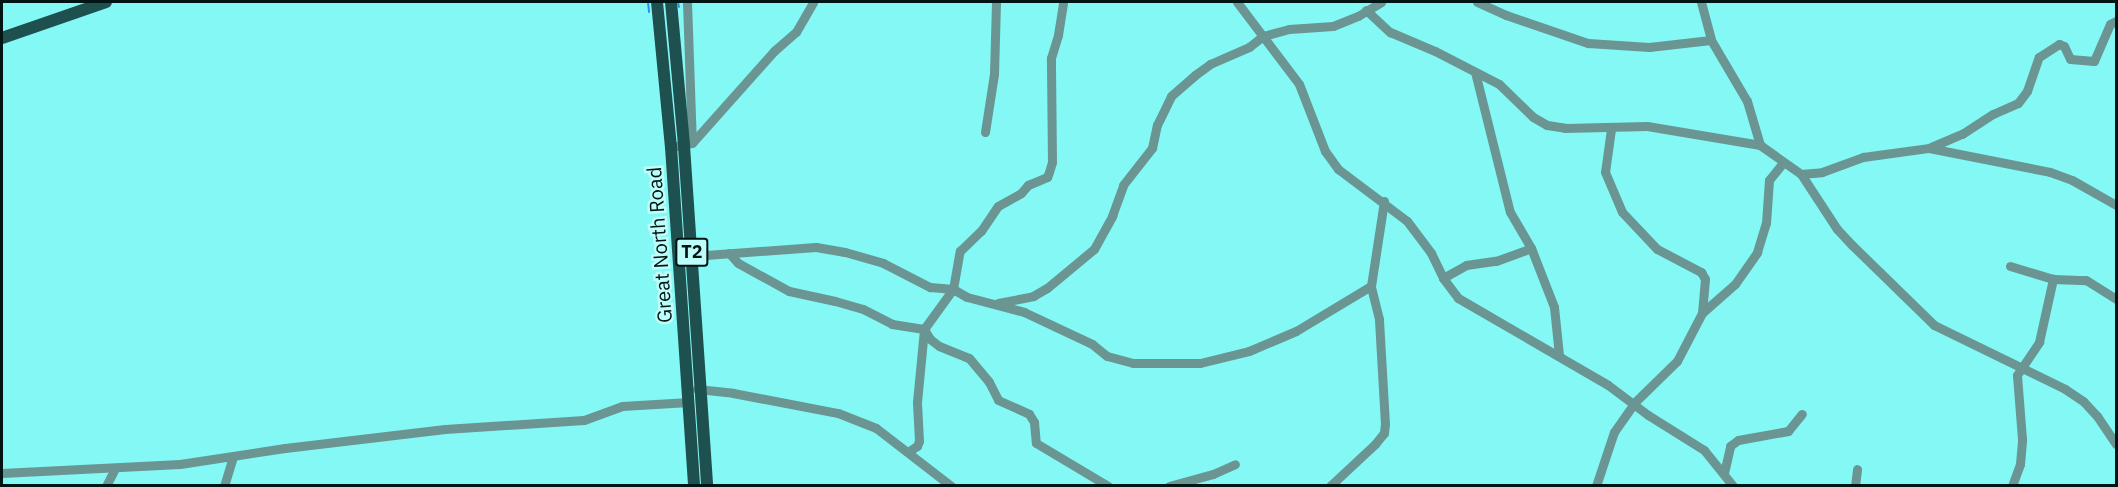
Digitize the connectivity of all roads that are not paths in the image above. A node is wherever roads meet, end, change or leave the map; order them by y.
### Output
1 (106, 2) edge
2 (657, 2) edge
3 (671, 2) edge
4 (687, 2) edge
5 (813, 2) edge
6 (996, 2) edge
7 (1064, 2) edge
8 (1237, 2) edge
9 (1375, 2) edge
10 (1381, 2) edge
11 (1477, 2) edge
12 (1701, 2) edge
13 (1366, 10) junction
14 (2116, 21) edge
15 (4, 35) edge
16 (1263, 36) junction
17 (1711, 40) junction
18 (1475, 72) junction
19 (1611, 129) junction
20 (985, 132) dead end
21 (682, 145) junction
22 (1760, 145) junction
23 (1929, 148) junction
24 (1783, 164) junction
25 (1801, 174) junction
26 (1384, 201) junction
27 (2116, 205) edge
28 (1531, 248) junction
29 (729, 253) junction
30 (686, 257) junction
31 (2010, 266) dead end
32 (1443, 278) junction
33 (2053, 279) junction
34 (1371, 286) junction
35 (953, 289) junction
36 (2116, 299) edge
37 (996, 303) junction
38 (1702, 313) junction
39 (924, 329) junction
40 (1559, 356) junction
41 (2020, 368) junction
42 (695, 388) junction
43 (689, 402) junction
44 (1634, 403) junction
45 (1802, 414) dead end
46 (2116, 444) edge
47 (908, 452) junction
48 (233, 457) junction
49 (1235, 464) dead end
50 (115, 468) junction
51 (1857, 469) dead end
52 (2, 473) edge
53 (1724, 473) junction
54 (106, 486) edge
55 (224, 486) edge
56 (694, 486) edge
57 (707, 486) edge
58 (951, 486) edge
59 (1108, 486) edge
60 (1169, 486) edge
61 (1330, 486) edge
62 (1596, 486) edge
63 (1733, 486) edge
64 (1855, 486) edge
65 (2012, 486) edge

1 - 15 main road
2 - 21 main road, Great North Road / T2
3 - 21 main road, Great North Road / T2
4 - 21 street
5 - 21 street
6 - 20 street
7 - 35 street
8 - 16 street
9 - 10 street
10 - 13 street
11 - 17 street
12 - 17 street
13 - 16 street
13 - 18 street
14 - 23 street
16 - 26 street
16 - 37 street
17 - 22 street
18 - 19 street
18 - 28 street
19 - 22 street
19 - 38 street
21 - 30 main road, Great North Road / T2
22 - 24 street
23 - 25 street
23 - 27 street
24 - 25 street
24 - 38 street
25 - 41 street
26 - 32 street
26 - 34 street
28 - 32 street
28 - 40 street
29 - 30 street
29 - 35 street
29 - 39 street
30 - 42 main road, Great North Road / T2
31 - 33 street
32 - 40 street
33 - 36 street
33 - 41 street
34 - 37 street
34 - 61 street
35 - 37 street
35 - 39 street
38 - 44 street
39 - 47 street
39 - 59 street
40 - 44 street
41 - 46 street
41 - 65 street
42 - 43 main road, Great North Road / T2
42 - 47 street
42 - 57 main road, Great North Road / T2
43 - 48 street
43 - 56 main road, Great North Road / T2
44 - 53 street
44 - 62 street
45 - 53 street
47 - 58 street
48 - 50 street
48 - 55 street
49 - 60 street
50 - 52 street
50 - 54 street
51 - 64 street
53 - 63 street

